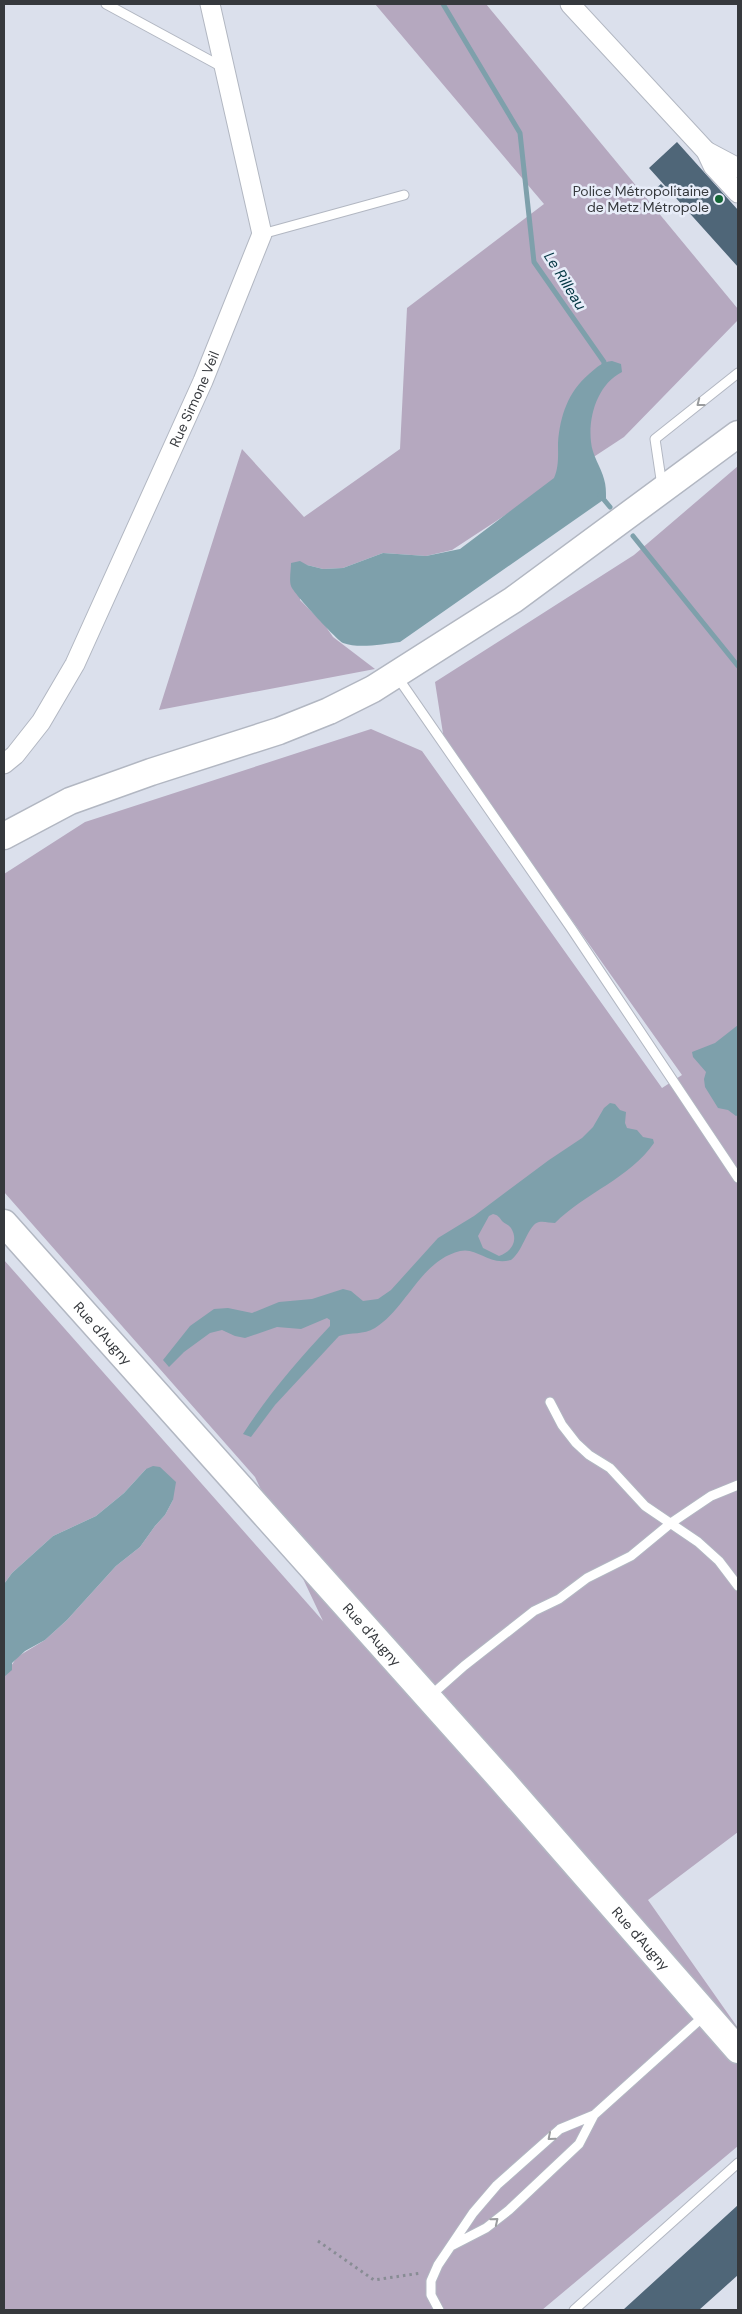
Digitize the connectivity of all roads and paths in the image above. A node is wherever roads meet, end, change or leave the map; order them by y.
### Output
1 (106, 4) edge
2 (210, 4) edge
3 (572, 5) edge
4 (226, 70) junction
5 (706, 151) junction
6 (738, 168) edge
7 (738, 193) edge
8 (404, 196) dead end
9 (262, 234) junction
10 (738, 373) edge
11 (738, 434) edge
12 (662, 490) junction
13 (396, 675) junction
14 (4, 764) edge
15 (4, 836) edge
16 (738, 1178) edge
17 (4, 1223) edge
18 (550, 1402) dead end
19 (738, 1485) edge
20 (671, 1523) junction
21 (738, 1586) edge
22 (428, 1698) junction
23 (706, 2014) junction
24 (738, 2050) edge
25 (594, 2115) junction
26 (738, 2163) edge
27 (318, 2241) dead end
28 (453, 2245) junction
29 (432, 2281) junction
30 (439, 2310) edge
31 (574, 2310) edge

1 - 4 lane
2 - 4 street
3 - 5 street
4 - 9 street
5 - 6 street
5 - 7 street
8 - 9 lane
9 - 14 street, Rue Simone Veil
10 -> 12 lane
11 - 12 main road
12 - 13 main road
13 - 15 main road
13 - 16 lane
17 - 22 main road, Rue d'Augny
18 - 20 lane
19 - 20 lane
20 - 21 lane
20 - 22 lane
22 - 23 main road, Rue d'Augny
23 - 24 main road, Rue d'Augny
23 - 25 lane
28 -> 25 lane
25 -> 28 lane
26 - 31 lane
27 - 29 path
28 - 29 lane
29 - 30 lane

